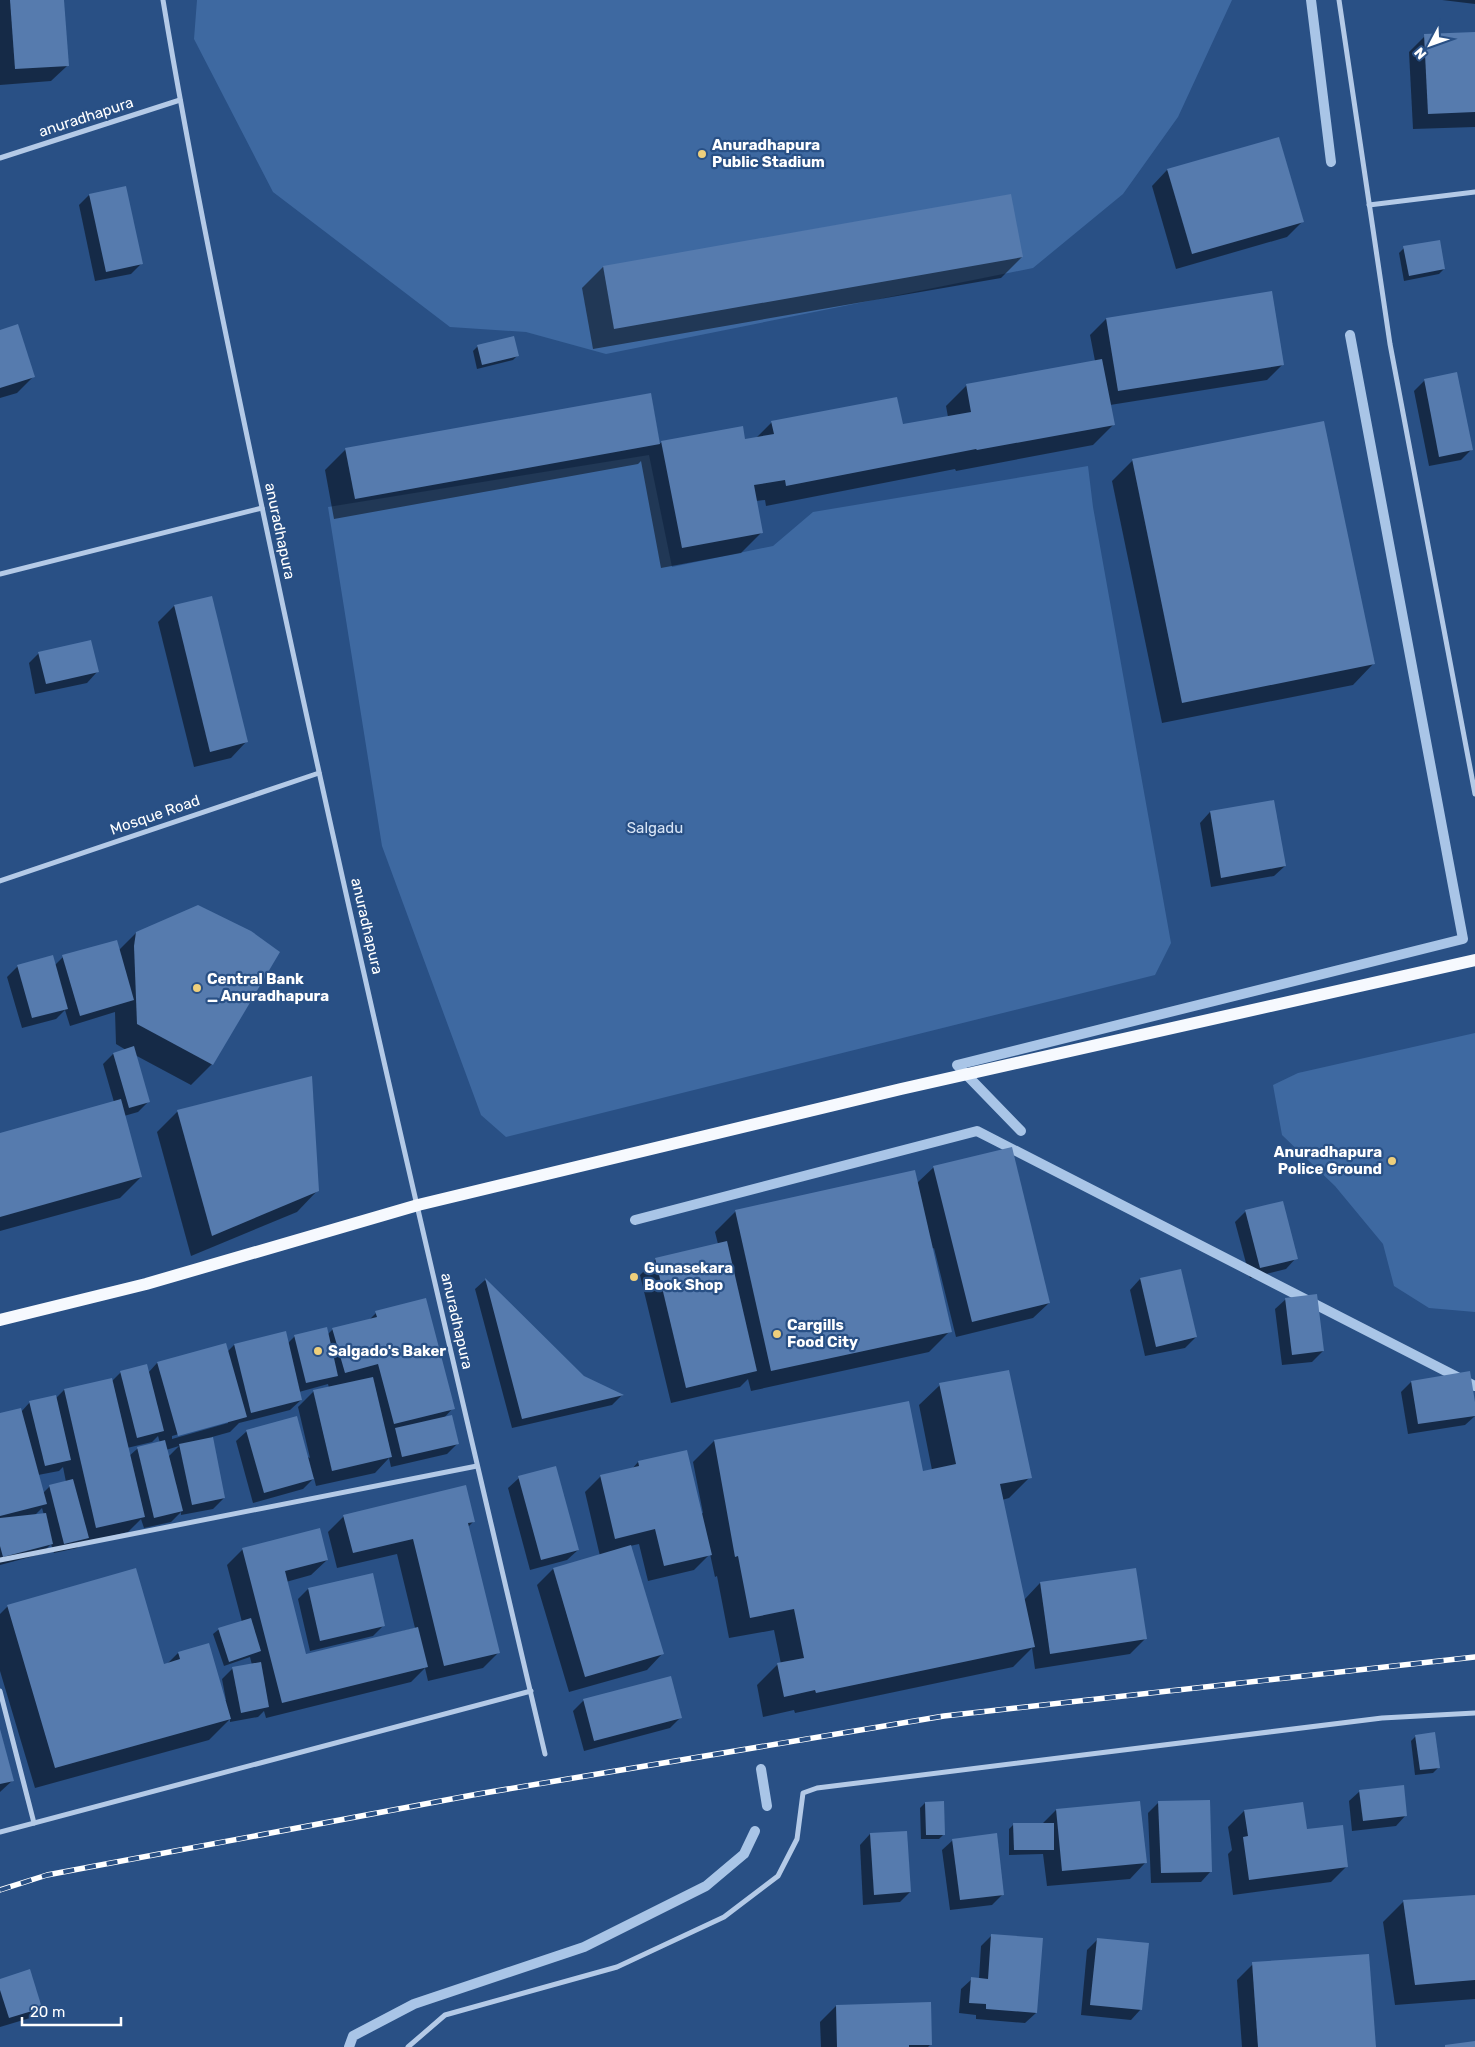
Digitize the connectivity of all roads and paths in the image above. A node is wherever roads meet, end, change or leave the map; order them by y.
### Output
1 (163, 0) edge
2 (1339, 0) edge
3 (180, 100) junction
4 (0, 158) edge
5 (1475, 192) edge
6 (1369, 205) junction
7 (262, 508) junction
8 (0, 574) edge
9 (319, 773) junction
10 (1475, 794) edge
11 (0, 881) edge
12 (1475, 960) edge
13 (418, 1205) junction
14 (0, 1320) edge
15 (477, 1466) junction
16 (0, 1560) edge
17 (0, 1691) edge
18 (531, 1691) junction
19 (1475, 1713) edge
20 (546, 1754) dead end
21 (34, 1823) junction
22 (0, 1832) edge
23 (408, 2047) edge

1 - 3 street, anuradhapura
2 - 6 street
3 - 4 street, anuradhapura
3 - 7 street, anuradhapura
5 - 6 street
6 - 10 street
7 - 8 street
7 - 9 street, anuradhapura
9 - 11 street, Mosque Road
9 - 13 street, anuradhapura
12 - 13 main road
13 - 14 main road
13 - 15 street, anuradhapura
15 - 16 street
15 - 18 street, anuradhapura
17 - 21 street
18 - 20 street, anuradhapura
18 - 21 street
19 - 23 street
21 - 22 street

